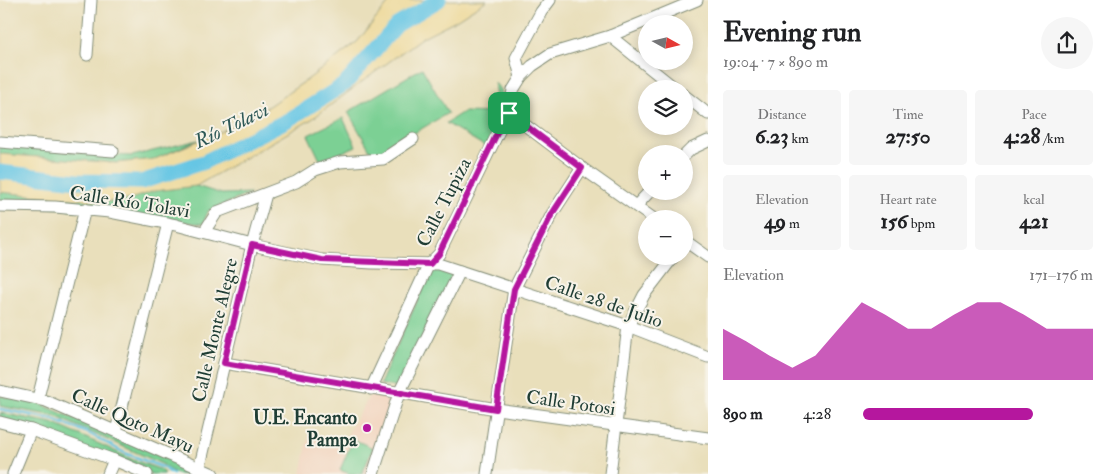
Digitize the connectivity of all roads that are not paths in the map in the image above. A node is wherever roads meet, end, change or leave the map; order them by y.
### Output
1 (91, 0) edge
2 (550, 0) edge
3 (697, 0) edge
4 (610, 36) junction
5 (87, 55) dead end
6 (521, 77) junction
7 (665, 80) edge
8 (693, 102) edge
9 (509, 113) junction
10 (708, 114) edge
11 (413, 139) dead end
12 (708, 141) edge
13 (0, 142) edge
14 (693, 148) edge
15 (113, 151) dead end
16 (582, 168) junction
17 (266, 194) junction
18 (642, 200) edge
19 (0, 206) edge
20 (636, 206) junction
21 (85, 209) junction
22 (642, 210) edge
23 (168, 223) junction
24 (204, 232) junction
25 (252, 245) junction
26 (693, 247) edge
27 (708, 256) edge
28 (430, 264) junction
29 (667, 265) edge
30 (460, 271) junction
31 (514, 289) junction
32 (628, 326) junction
33 (708, 356) edge
34 (224, 363) junction
35 (371, 389) junction
36 (0, 391) edge
37 (399, 393) junction
38 (38, 398) junction
39 (496, 409) junction
40 (0, 422) edge
41 (616, 426) junction
42 (31, 430) junction
43 (116, 432) junction
44 (708, 438) edge
45 (114, 460) junction
46 (198, 471) edge
47 (13, 474) edge
48 (108, 474) edge
49 (146, 474) edge
50 (213, 474) edge
51 (373, 474) edge
52 (487, 474) edge
53 (610, 474) edge

1 - 5 street
2 - 6 street
3 - 4 street
4 - 6 street
4 - 7 street
6 - 9 street, Calle Tupiza
8 - 10 street
9 - 16 street
9 - 28 street, Calle Tupiza
11 - 17 street
12 - 14 street
13 - 15 street
16 - 20 street
16 - 31 street
17 - 24 street
17 - 25 street, Calle Monte Alegre
18 - 20 street
19 - 21 street, Calle Río Tolavi
20 - 22 street
21 - 23 street, Calle Río Tolavi
21 - 38 street
23 - 24 street, Calle Río Tolavi
23 - 43 street
24 - 25 street, Calle Río Tolavi
25 - 28 street, Calle 28 de Julio
25 - 34 street, Calle Monte Alegre
26 - 27 street
28 - 30 street, Calle 28 de Julio
28 - 35 street, Calle Tupiza
29 - 32 street
30 - 31 street, Calle 28 de Julio
30 - 37 street
31 - 32 street, Calle 28 de Julio
31 - 39 street
32 - 33 street, Calle 28 de Julio
32 - 41 street
34 - 35 street, Calle Potosi
34 - 46 street, Calle Monte Alegre
35 - 37 street, Calle Potosi
36 - 38 street, Calle Qoto Mayu
37 - 39 street, Calle Potosi
37 - 51 street
38 - 43 street, Calle Qoto Mayu
39 - 41 street, Calle Potosi
39 - 52 street
40 - 42 street
41 - 44 street, Calle Potosi
41 - 53 street
42 - 45 street
42 - 47 street
43 - 46 street, Calle Qoto Mayu
45 - 48 street
45 - 49 street
46 - 50 street, Calle Qoto Mayu

